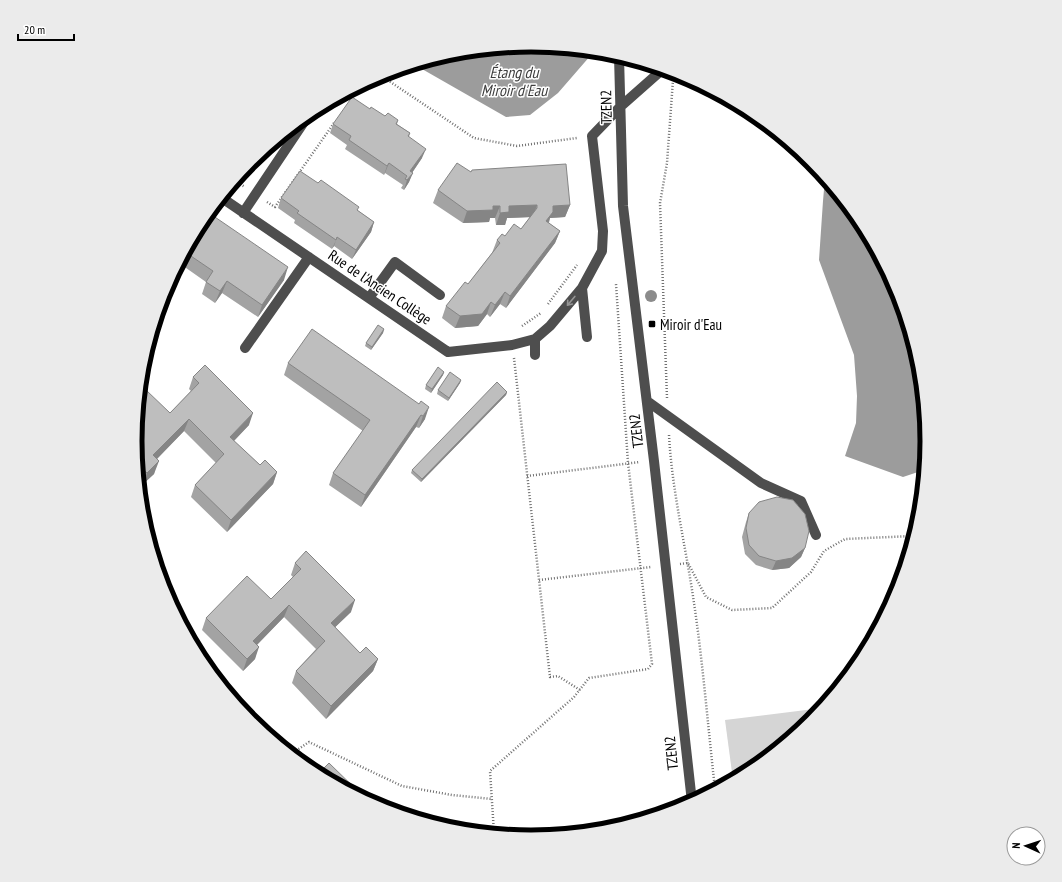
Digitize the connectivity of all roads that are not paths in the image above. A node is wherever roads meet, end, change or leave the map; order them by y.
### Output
1 (619, 62) edge
2 (658, 74) edge
3 (620, 107) junction
4 (300, 128) edge
5 (225, 200) edge
6 (243, 213) junction
7 (309, 257) junction
8 (582, 288) junction
9 (440, 295) dead end
10 (370, 298) junction
11 (587, 337) dead end
12 (535, 339) junction
13 (245, 348) dead end
14 (535, 355) dead end
15 (647, 401) junction
16 (816, 535) dead end
17 (691, 795) edge

1 - 3 street, TZEN2
2 - 3 street
3 - 8 street
3 - 15 street, TZEN2
4 - 6 street
5 - 6 street, Rue de l'Ancien Collège
6 - 7 street, Rue de l'Ancien Collège
7 - 10 street, Rue de l'Ancien Collège
7 - 13 street
8 - 11 street
8 -> 12 street
9 - 10 street
10 - 12 street, Rue de l'Ancien Collège
12 - 14 street
15 - 16 street
15 - 17 street, TZEN2

